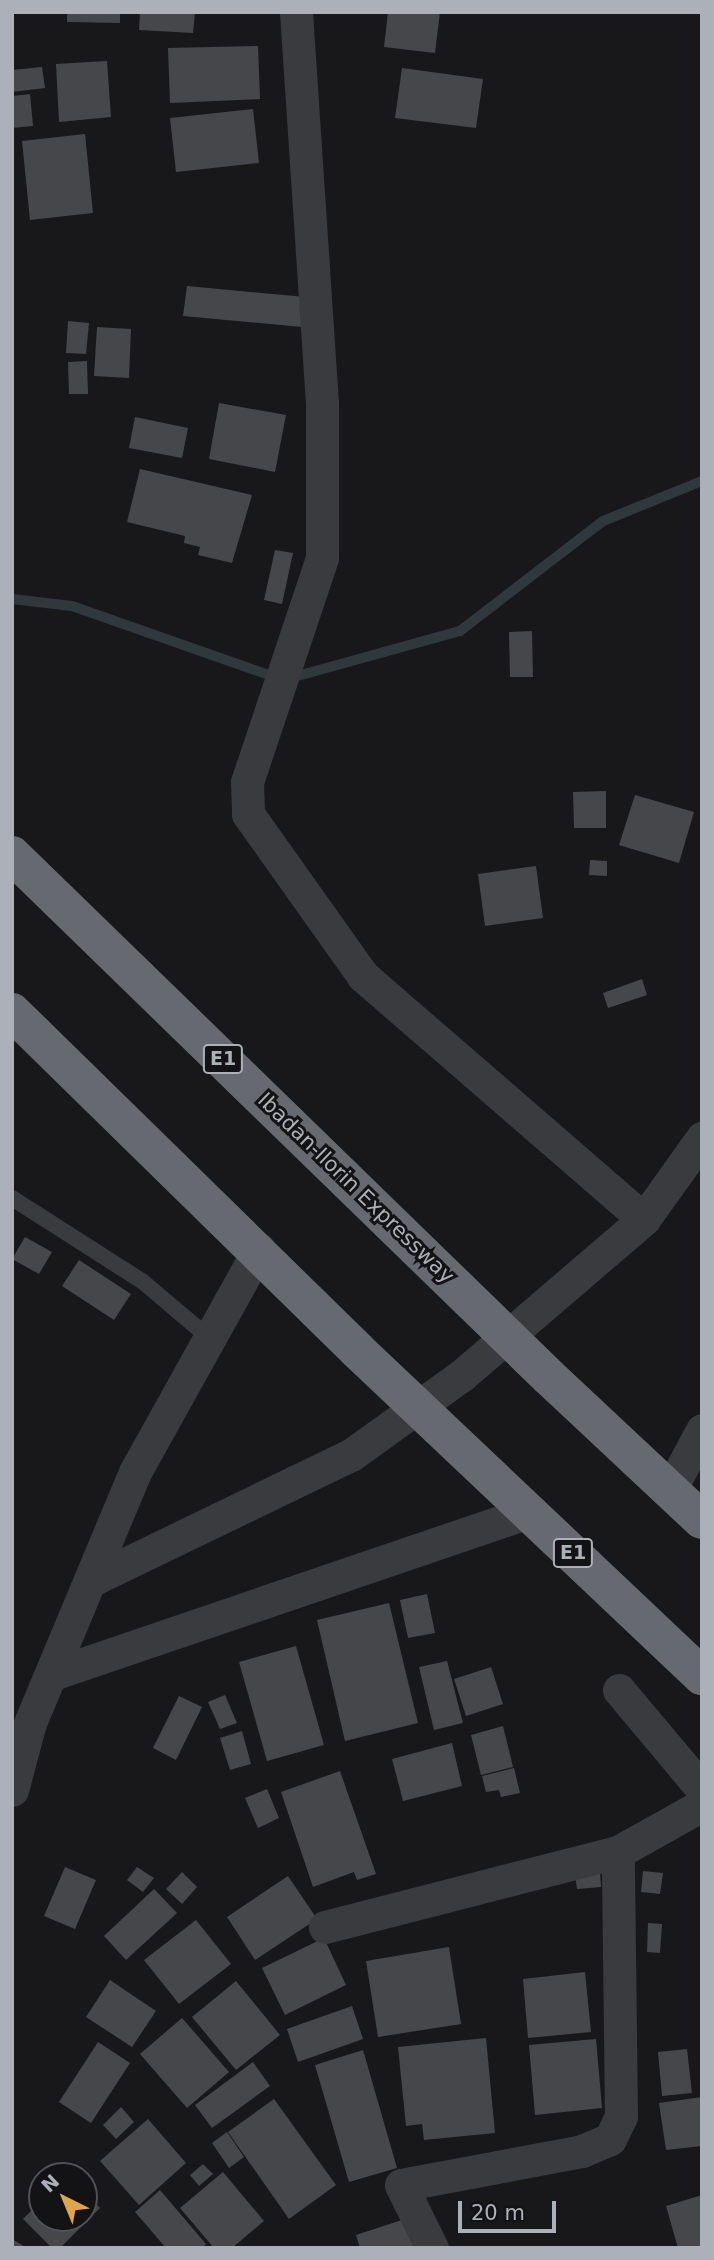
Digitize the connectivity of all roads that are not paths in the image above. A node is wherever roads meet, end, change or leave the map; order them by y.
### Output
1 (296, 12) edge
2 (12, 855) edge
3 (12, 1012) edge
4 (702, 1138) edge
5 (12, 1198) edge
6 (644, 1219) junction
7 (258, 1249) junction
8 (207, 1336) junction
9 (702, 1430) edge
10 (670, 1490) junction
11 (530, 1512) junction
12 (702, 1520) edge
13 (92, 1580) junction
14 (53, 1674) junction
15 (702, 1676) edge
16 (619, 1690) dead end
17 (21, 1719) edge
18 (702, 1789) edge
19 (12, 1790) edge
20 (702, 1805) edge
21 (618, 1852) junction
22 (326, 1927) dead end
23 (432, 2248) edge

1 - 6 street
2 - 10 highway, Ibadan-Ilorin Expressway / E1
3 - 7 highway, E1
4 - 6 street
5 - 8 lane
6 - 13 street
7 - 8 street
7 - 11 highway, E1
8 - 13 street
9 - 10 street
10 - 12 highway, Ibadan-Ilorin Expressway / E1
11 - 14 street
11 - 15 highway, E1
13 - 14 street
14 - 17 street
16 - 18 street
17 - 19 street
20 - 21 street
21 - 22 street
21 - 23 street

